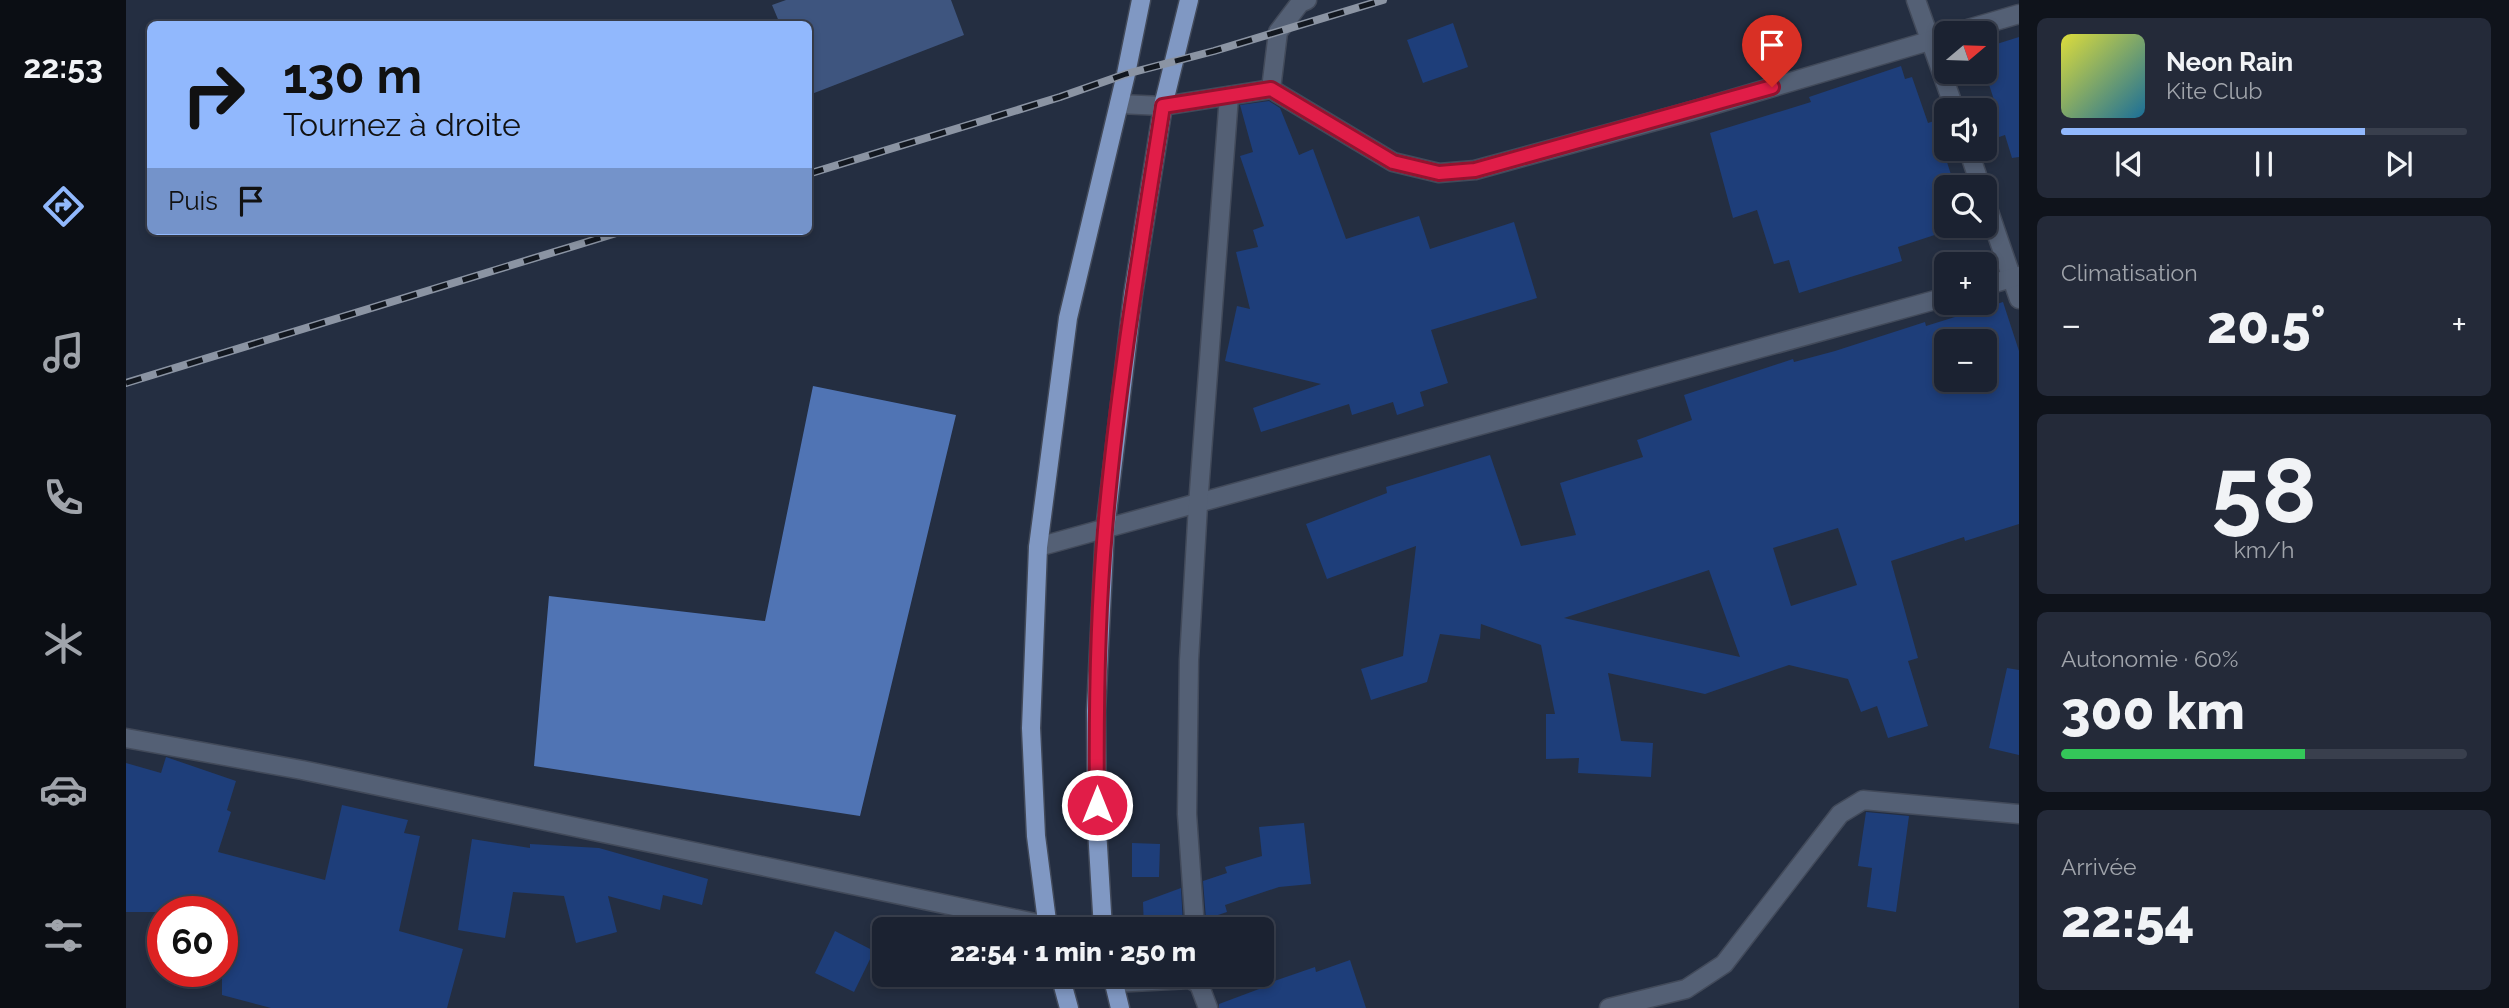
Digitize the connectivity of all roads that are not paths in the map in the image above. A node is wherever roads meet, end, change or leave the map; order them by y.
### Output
1 (1141, 0) edge
2 (1189, 0) edge
3 (1307, 0) edge
4 (1916, 0) edge
5 (2019, 14) edge
6 (1995, 21) edge
7 (1934, 31) edge
8 (1934, 39) edge
9 (1271, 89) junction
10 (1228, 96) junction
11 (1119, 104) junction
12 (1163, 106) junction
13 (1997, 230) edge
14 (2016, 277) edge
15 (1997, 282) edge
16 (2019, 299) edge
17 (1934, 300) edge
18 (1198, 505) junction
19 (1105, 530) junction
20 (1038, 547) junction
21 (126, 738) edge
22 (2019, 814) edge
23 (1001, 917) edge
24 (1051, 917) edge
25 (1101, 917) edge
26 (1194, 917) edge
27 (1063, 987) edge
28 (1115, 987) edge
29 (1201, 987) edge
30 (1069, 1008) edge
31 (1120, 1008) edge
32 (1208, 1008) edge
33 (1609, 1008) edge

1 - 11 main road
2 - 12 main road
3 - 9 street
4 - 7 street
5 - 6 street
8 - 9 street
9 - 10 street
10 - 12 street
10 - 18 street
11 - 12 street
11 - 20 main road
12 - 19 main road
13 - 14 street
14 - 15 street
14 - 16 street
17 - 18 street
18 - 19 street
18 - 26 street
19 - 20 street
19 - 25 main road
20 - 24 main road
21 - 23 street
22 - 33 street
27 - 30 main road
28 - 31 main road
29 - 32 street

